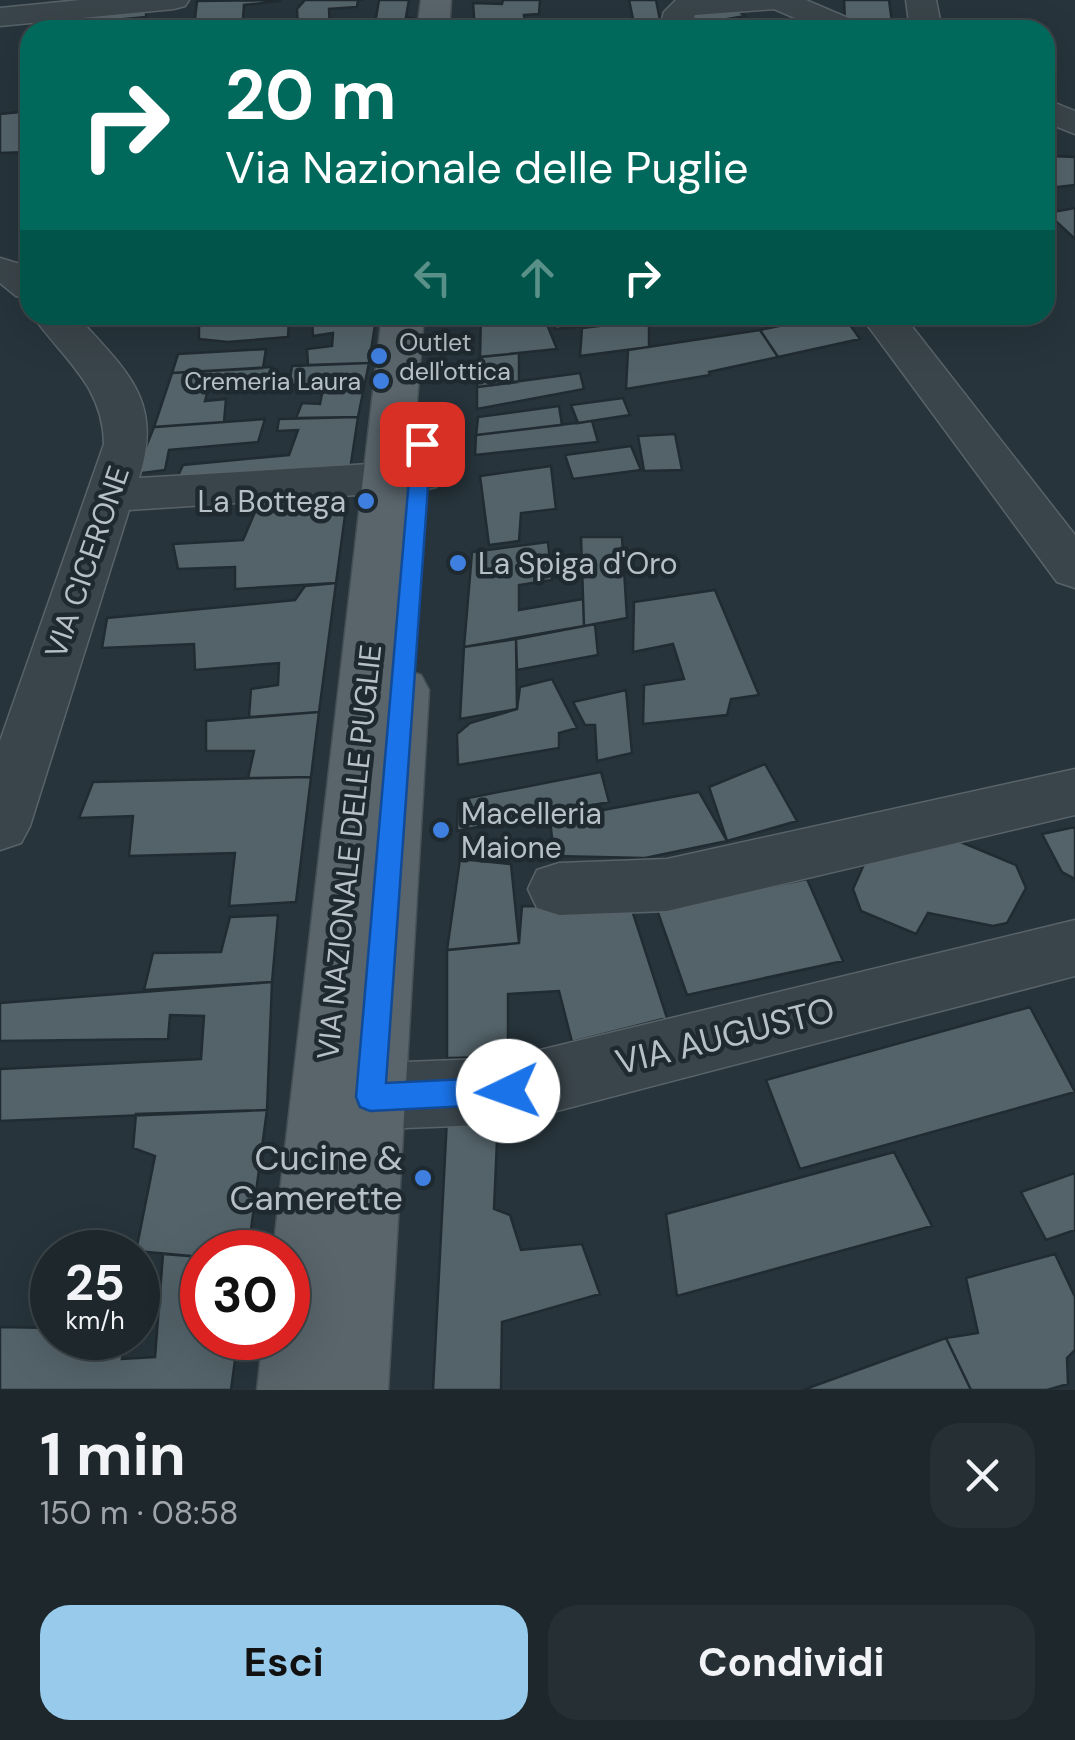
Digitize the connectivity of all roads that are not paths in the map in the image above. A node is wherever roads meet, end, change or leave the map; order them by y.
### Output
1 (174, 0) edge
2 (776, 0) edge
3 (0, 17) edge
4 (677, 20) edge
5 (825, 20) edge
6 (62, 325) edge
7 (403, 325) edge
8 (431, 325) edge
9 (888, 325) edge
10 (403, 478) junction
11 (108, 496) junction
12 (1075, 570) edge
13 (1075, 792) edge
14 (2, 815) edge
15 (559, 888) dead end
16 (1075, 948) edge
17 (348, 1098) junction
18 (297, 1390) edge
19 (348, 1390) edge

1 - 3 street
2 - 4 street
2 - 5 street
6 - 11 street, VIA CICERONE
7 - 10 main road, VIA NAZIONALE DELLE PUGLIE
8 - 10 main road, VIA NAZIONALE DELLE PUGLIE
9 - 12 street
10 - 11 street
10 - 17 main road, VIA NAZIONALE DELLE PUGLIE
11 - 14 street, VIA CICERONE
13 - 15 street
16 - 17 street, VIA AUGUSTO
17 - 18 main road, VIA NAZIONALE DELLE PUGLIE
17 - 19 main road, VIA NAZIONALE DELLE PUGLIE

